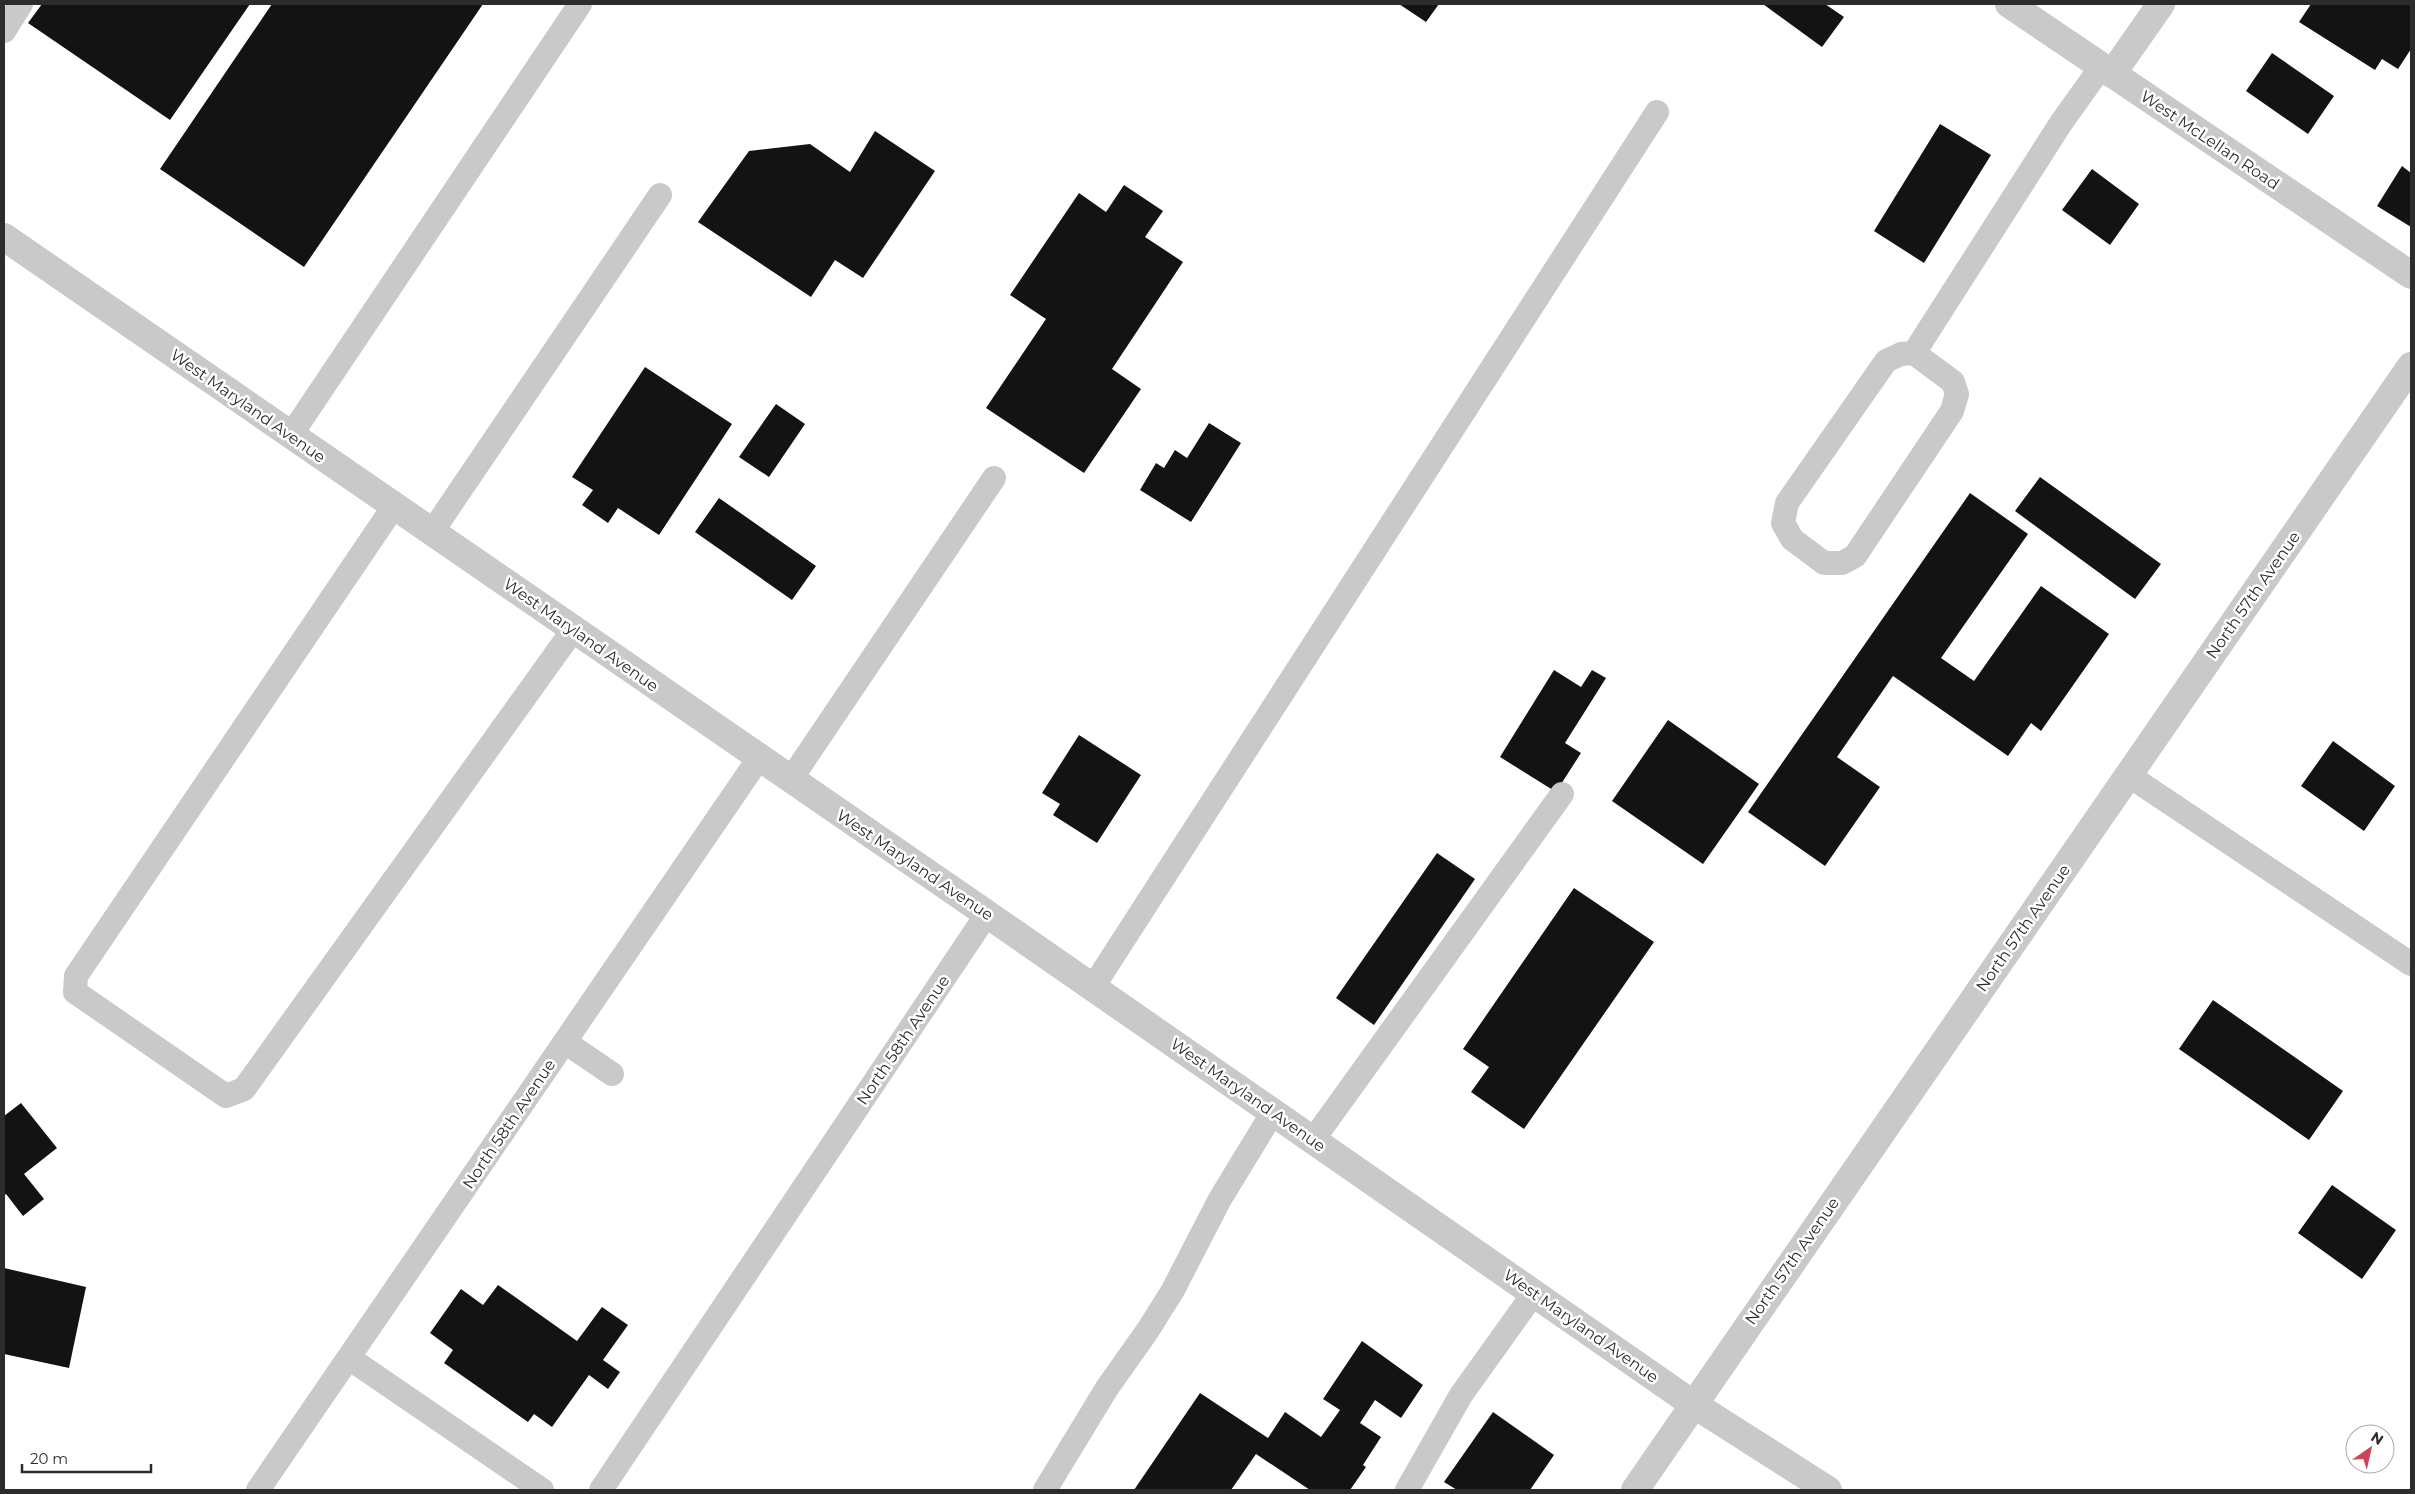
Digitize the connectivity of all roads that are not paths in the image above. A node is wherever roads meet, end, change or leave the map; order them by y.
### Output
1 (21, 4) edge
2 (580, 4) edge
3 (2009, 4) edge
4 (2161, 4) edge
5 (4, 31) edge
6 (2106, 71) junction
7 (1657, 112) dead end
8 (660, 195) dead end
9 (4, 237) edge
10 (2411, 275) edge
11 (1914, 353) junction
12 (2411, 366) edge
13 (291, 435) junction
14 (994, 478) dead end
15 (394, 506) junction
16 (432, 532) junction
17 (573, 630) junction
18 (759, 758) junction
19 (2128, 775) junction
20 (791, 779) junction
21 (1562, 794) dead end
22 (987, 914) junction
23 (2411, 964) edge
24 (1093, 987) junction
25 (565, 1042) junction
26 (612, 1074) dead end
27 (1273, 1112) junction
28 (1313, 1140) junction
29 (1534, 1293) junction
30 (349, 1358) junction
31 (1693, 1404) junction
32 (258, 1490) edge
33 (542, 1490) edge
34 (601, 1490) edge
35 (1045, 1490) edge
36 (1408, 1490) edge
37 (1635, 1490) edge
38 (1828, 1490) edge

1 - 5 lane
2 - 13 lane
3 - 6 street, West McLellan Road
4 - 6 street
6 - 10 street, West McLellan Road
6 - 11 lane
7 - 24 lane
8 - 16 lane
9 - 13 street, West Maryland Avenue
11 - 11 lane
12 - 19 street, North 57th Avenue
13 - 15 street, West Maryland Avenue
14 - 20 lane
15 - 16 street, West Maryland Avenue
15 - 17 lane
16 - 17 street, West Maryland Avenue
17 - 18 street, West Maryland Avenue
18 - 20 street, West Maryland Avenue
18 - 25 lane, North 58th Avenue
19 - 23 lane
19 - 31 street, North 57th Avenue
20 - 22 street, West Maryland Avenue
21 - 28 lane
22 - 24 street, West Maryland Avenue
22 - 34 lane, North 58th Avenue
24 - 27 street, West Maryland Avenue
25 - 26 lane
25 - 30 lane, North 58th Avenue
27 - 28 street, West Maryland Avenue
27 - 35 lane
28 - 29 street, West Maryland Avenue
29 - 31 street, West Maryland Avenue
29 - 36 lane
30 - 32 lane, North 58th Avenue
30 - 33 lane
31 - 37 street, North 57th Avenue
31 - 38 street, West Maryland Avenue

